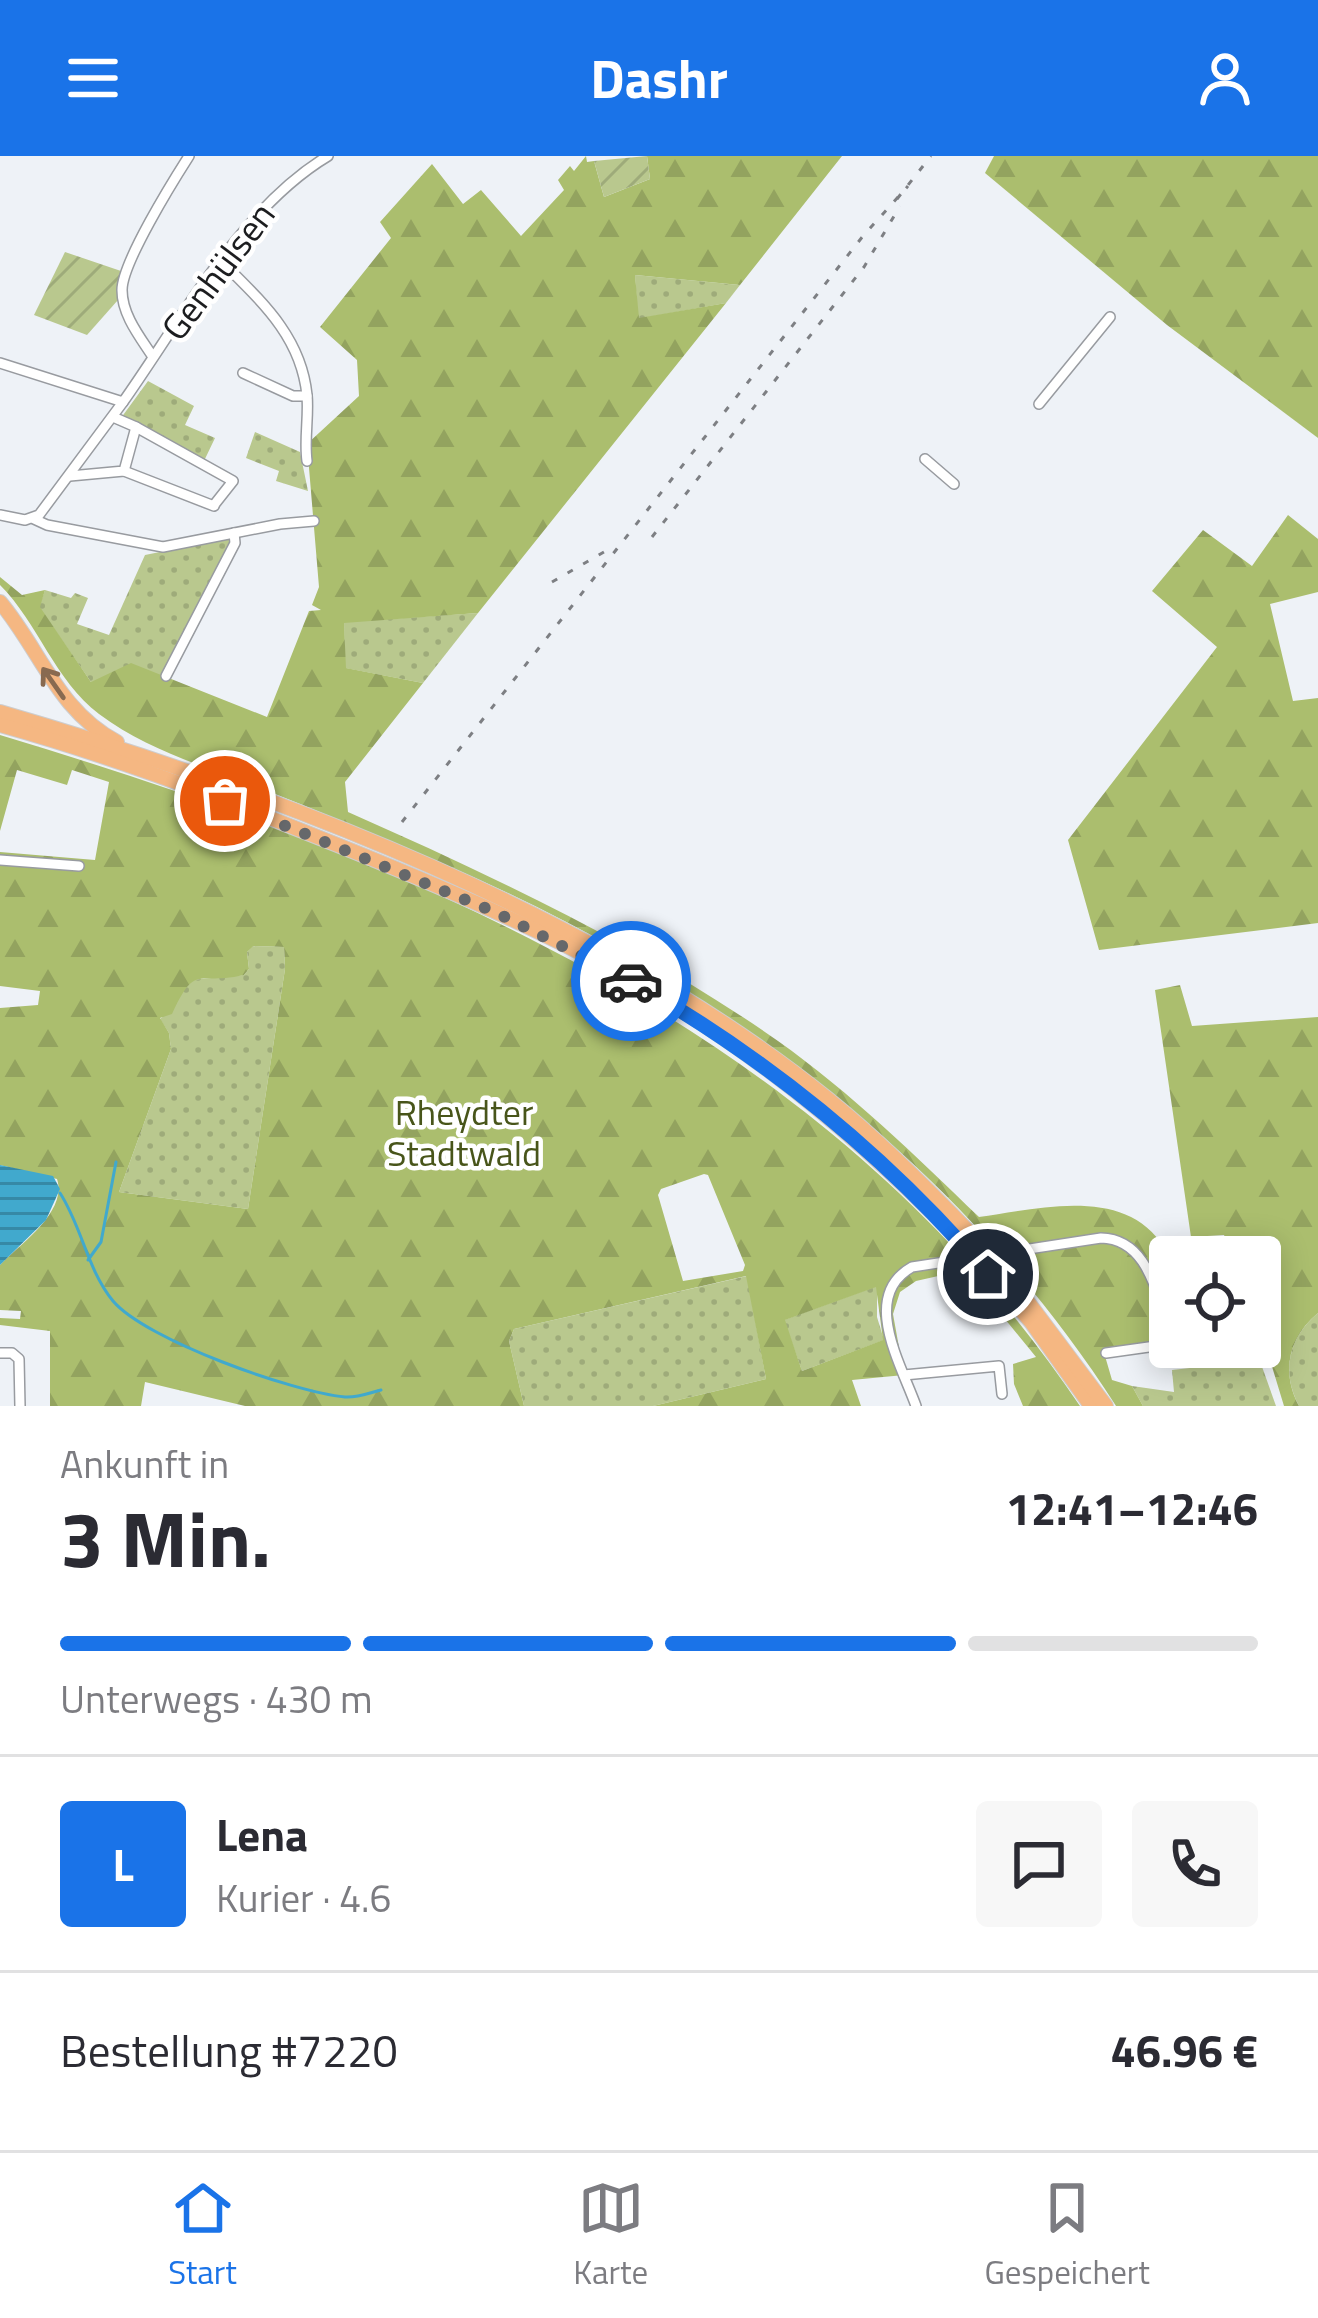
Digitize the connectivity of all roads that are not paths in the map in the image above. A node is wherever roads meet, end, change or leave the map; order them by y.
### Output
1 (189, 156) edge
2 (328, 156) edge
3 (222, 262) junction
4 (1111, 316) dead end
5 (153, 357) junction
6 (0, 363) edge
7 (243, 373) dead end
8 (307, 396) junction
9 (123, 402) junction
10 (1040, 404) dead end
11 (113, 417) junction
12 (136, 427) junction
13 (925, 459) dead end
14 (307, 461) dead end
15 (124, 472) junction
16 (70, 476) junction
17 (954, 484) dead end
18 (0, 515) edge
19 (34, 519) junction
20 (314, 521) dead end
21 (234, 533) junction
22 (0, 602) edge
23 (166, 676) dead end
24 (0, 712) edge
25 (0, 725) edge
26 (182, 772) junction
27 (0, 860) edge
28 (79, 866) dead end
29 (966, 1239) junction
30 (1149, 1278) edge
31 (1149, 1347) edge
32 (0, 1353) edge
33 (1106, 1353) dead end
34 (904, 1375) junction
35 (1002, 1394) dead end
36 (20, 1406) edge
37 (916, 1406) edge
38 (1091, 1406) edge
39 (1106, 1406) edge

1 - 5 street
2 - 3 street, Genhülsen
3 - 5 street, Genhülsen
3 - 8 street
4 - 10 street
5 - 9 street, Genhülsen
6 - 9 street
7 - 8 street
8 - 14 street
9 - 11 street, Genhülsen
11 - 12 street
11 - 16 street, Genhülsen
12 - 15 street
12 - 15 street
13 - 17 street
15 - 16 street
16 - 19 street, Genhülsen
18 - 19 street
19 - 21 street
20 - 21 street
21 - 23 street
26 -> 22 highway
24 - 26 highway
25 - 29 highway
26 - 29 highway
27 - 28 street
29 - 38 highway, bridge
29 - 39 highway, bridge
30 - 34 street
31 - 33 street
32 - 36 street
34 - 35 street
34 - 37 street

